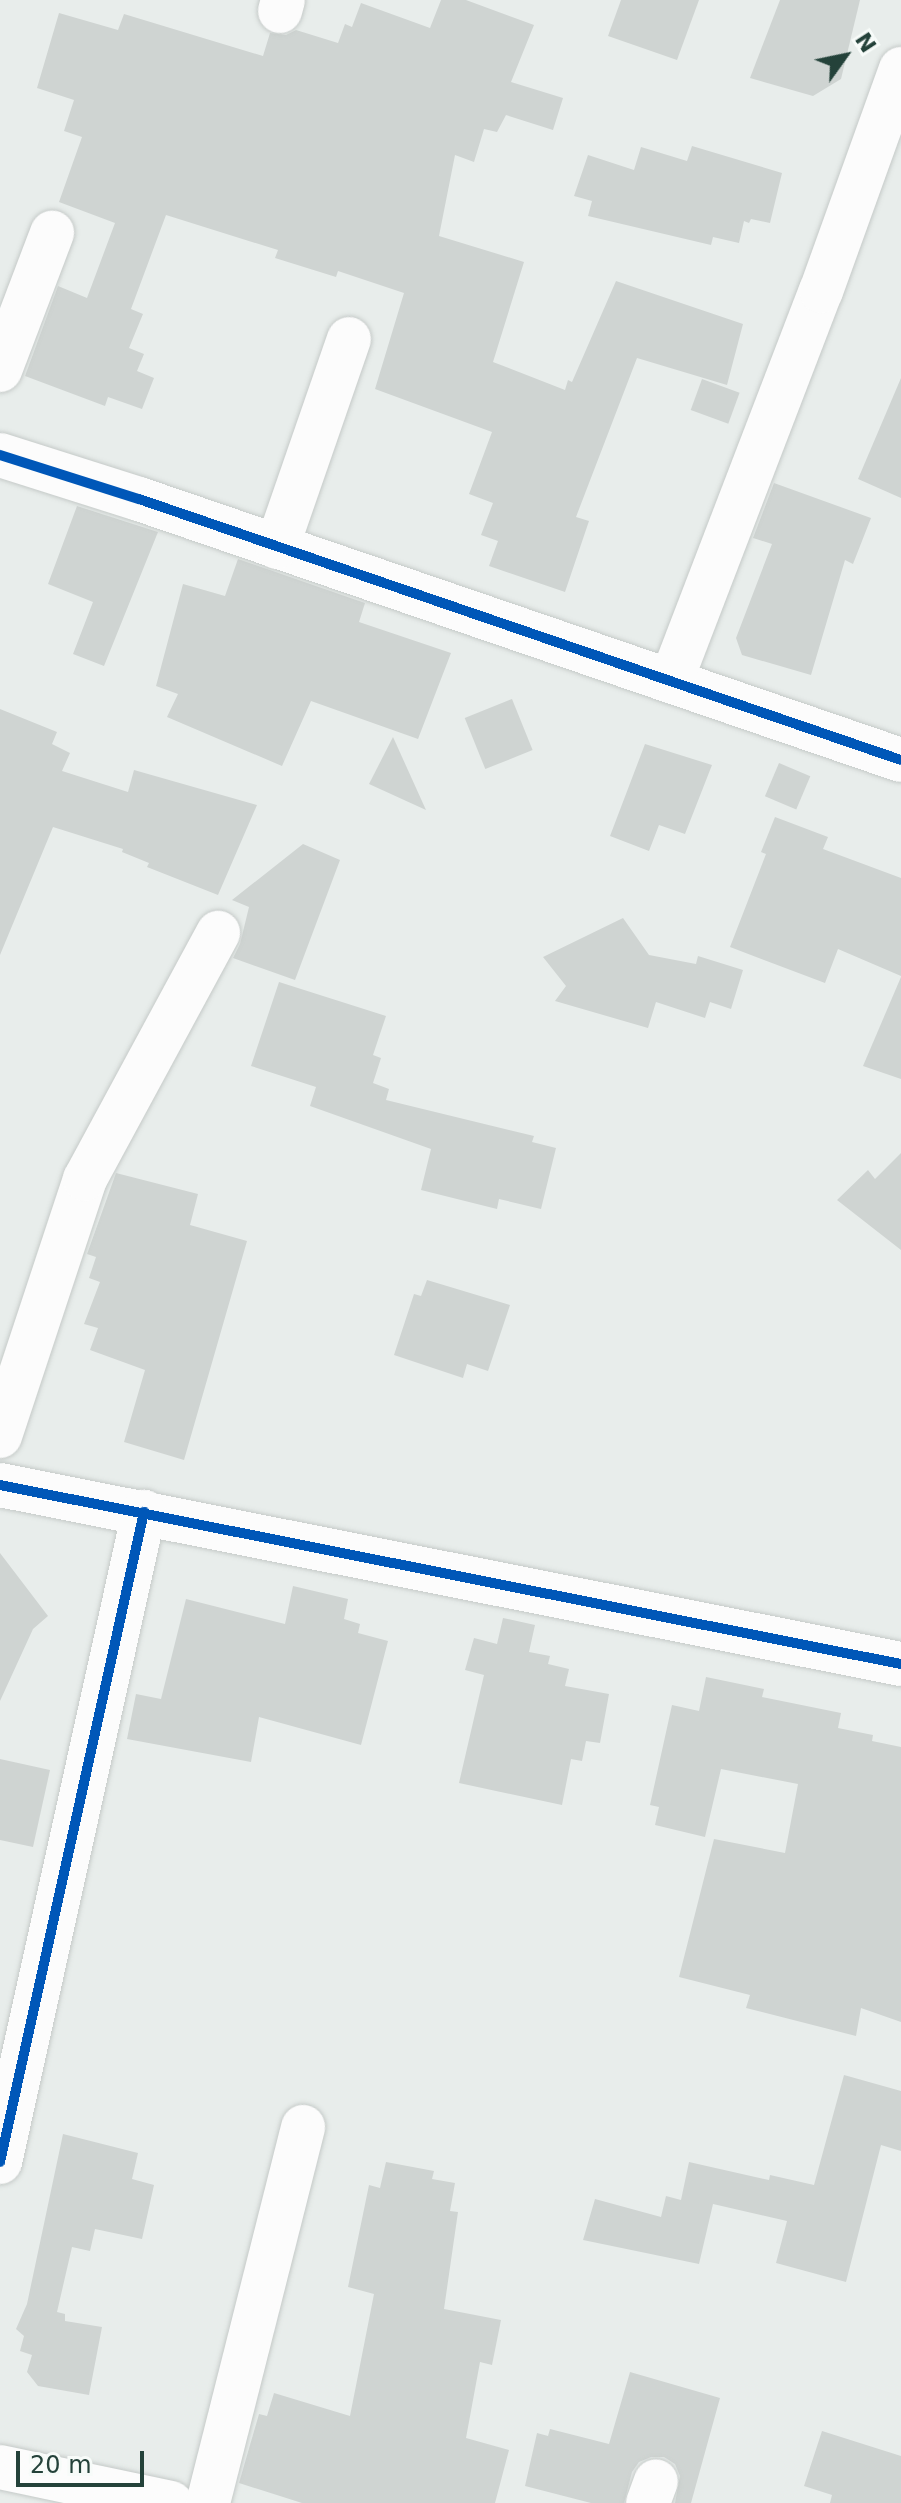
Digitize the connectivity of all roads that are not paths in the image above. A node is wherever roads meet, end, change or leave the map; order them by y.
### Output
1 (901, 69) edge
2 (52, 233) dead end
3 (349, 339) dead end
4 (0, 370) edge
5 (0, 455) edge
6 (277, 547) junction
7 (671, 681) junction
8 (901, 760) edge
9 (218, 933) dead end
10 (0, 1436) edge
11 (0, 1485) edge
12 (144, 1512) junction
13 (901, 1664) edge
14 (17, 2015) edge
15 (303, 2127) dead end
16 (0, 2162) edge
17 (0, 2467) edge
18 (171, 2503) edge
19 (208, 2503) edge

1 - 7 street
2 - 4 street
3 - 6 street
5 - 6 street
6 - 7 street
7 - 8 street
9 - 10 street
11 - 12 street
12 - 13 street
12 - 14 street
14 - 16 street
15 - 19 street
17 - 18 street

